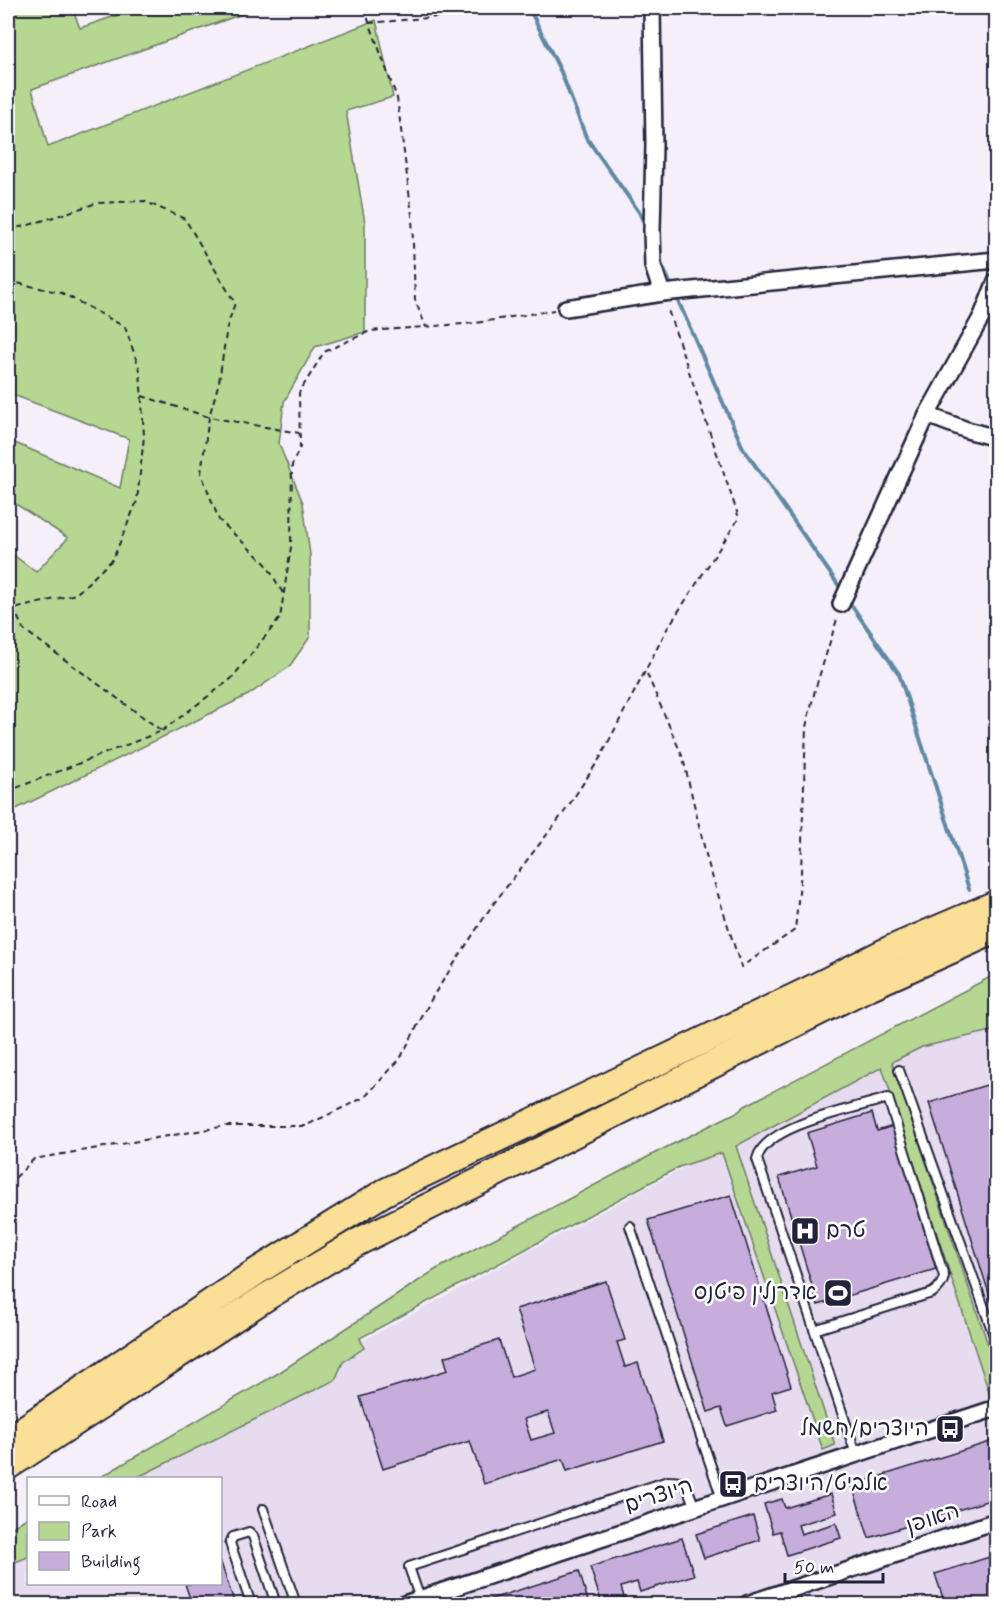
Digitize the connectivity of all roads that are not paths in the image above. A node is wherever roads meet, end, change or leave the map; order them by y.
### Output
1 (652, 8) edge
2 (996, 260) edge
3 (996, 281) edge
4 (664, 293) junction
5 (566, 308) road end
6 (927, 415) junction
7 (996, 438) edge
8 (842, 604) road end
9 (996, 904) edge
10 (996, 930) edge
11 (899, 1070) dead end
12 (630, 1226) dead end
13 (814, 1330) junction
14 (996, 1341) edge
15 (996, 1408) edge
16 (8, 1440) edge
17 (856, 1454) junction
18 (8, 1466) edge
19 (722, 1499) junction
20 (695, 1508) junction
21 (263, 1509) dead end
22 (996, 1521) edge
23 (420, 1599) junction
24 (251, 1605) edge
25 (276, 1605) edge
26 (296, 1605) edge
27 (404, 1605) edge
28 (747, 1605) edge

1 - 4 street
2 - 4 street
3 - 6 street
4 - 5 street
6 - 7 street
6 - 8 street
9 - 16 highway
10 - 18 highway
11 - 14 lane
12 - 19 lane
13 - 13 lane
13 - 17 lane
15 - 17 street, היוצרים
17 - 19 street, היוצרים
19 - 20 street, היוצרים
20 - 23 street, היוצרים
20 - 23 lane
21 - 26 lane
22 - 28 street, האופן
23 - 27 street, היוצרים
24 - 25 lane

